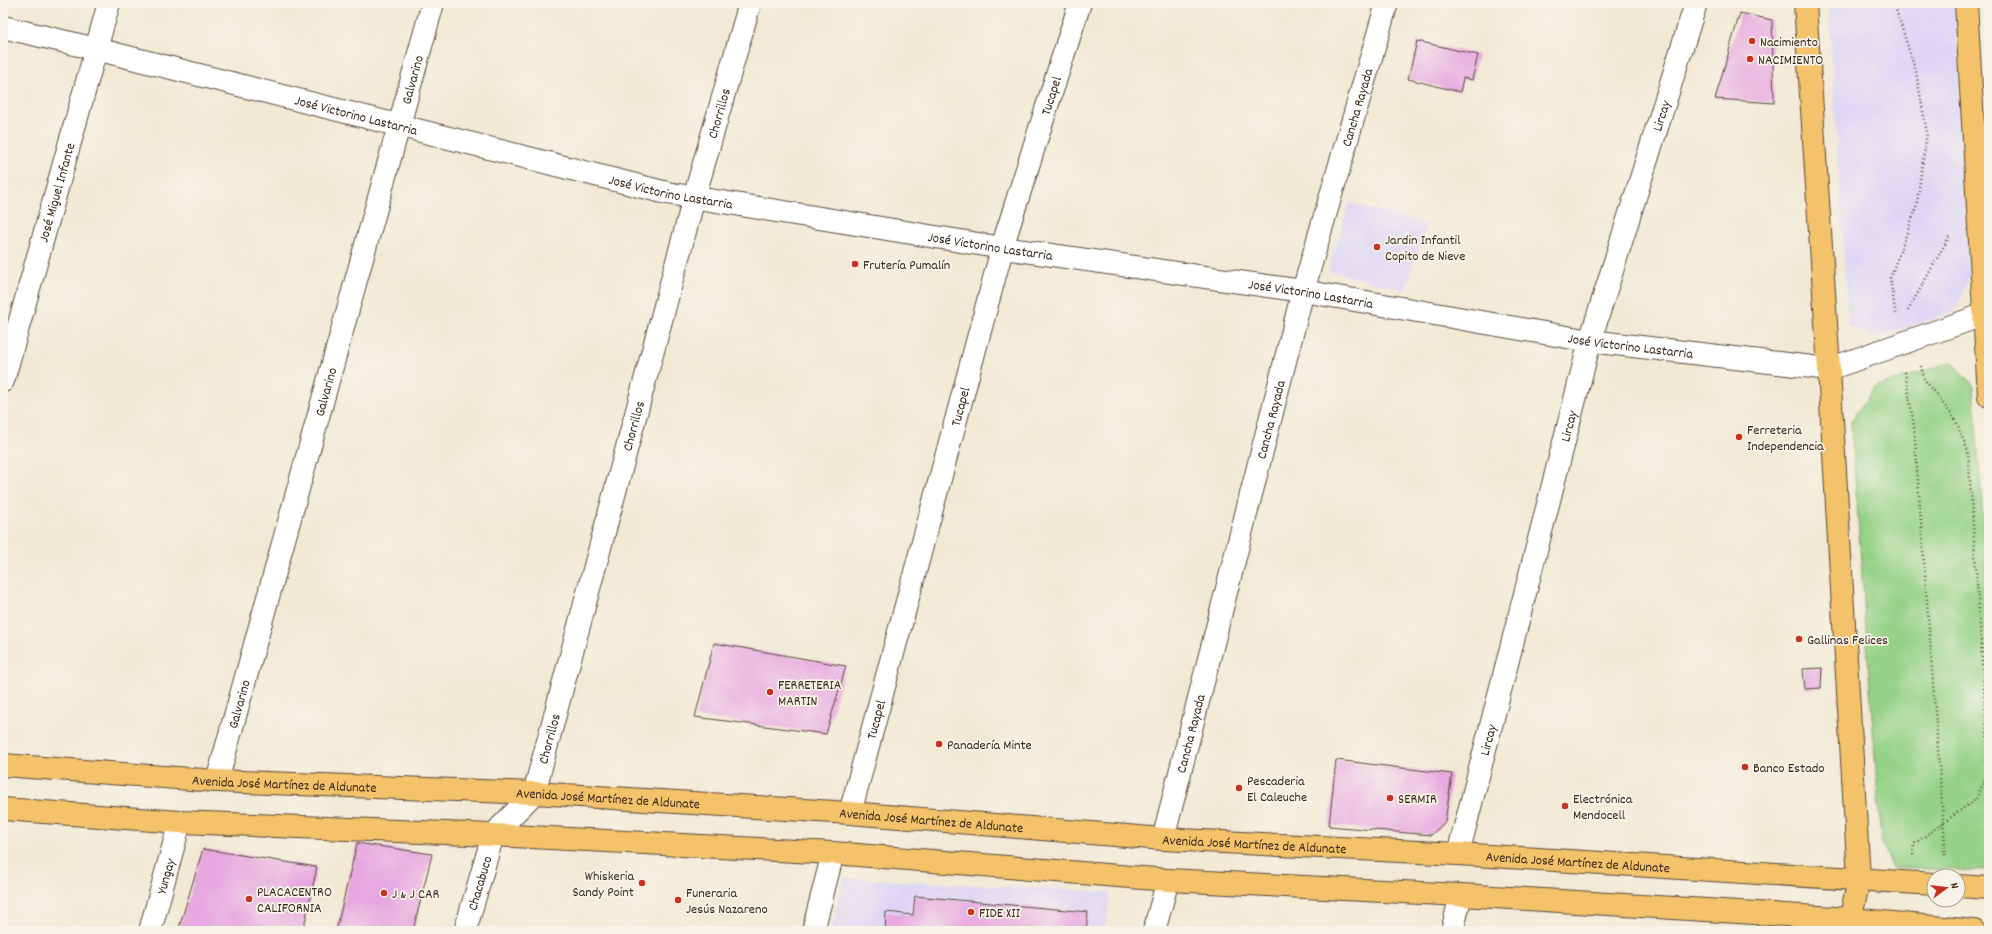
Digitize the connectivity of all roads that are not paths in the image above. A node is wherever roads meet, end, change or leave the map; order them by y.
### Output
1 (109, 3) edge
2 (433, 3) edge
3 (750, 3) edge
4 (1080, 3) edge
5 (1387, 3) edge
6 (1696, 3) edge
7 (1805, 3) edge
8 (1966, 3) edge
9 (3, 27) edge
10 (96, 48) junction
11 (398, 125) junction
12 (694, 198) junction
13 (1003, 248) junction
14 (1303, 291) junction
15 (1986, 316) edge
16 (1590, 341) junction
17 (1829, 369) junction
18 (3, 381) edge
19 (1989, 396) edge
20 (3, 765) edge
21 (217, 781) junction
22 (534, 793) junction
23 (3, 809) edge
24 (850, 813) junction
25 (180, 822) junction
26 (492, 834) junction
27 (1163, 839) junction
28 (833, 853) junction
29 (1458, 854) junction
30 (1859, 879) junction
31 (1168, 880) junction
32 (1926, 884) edge
33 (1966, 887) edge
34 (1989, 888) edge
35 (1461, 895) junction
36 (1850, 925) edge
37 (150, 931) edge
38 (464, 931) edge
39 (813, 931) edge
40 (1154, 931) edge
41 (1452, 931) edge
42 (1974, 931) edge

1 - 10 street, José Miguel Infante
2 - 11 street, Galvarino
3 - 12 street, Chorrillos
4 - 13 street, Tucapel
5 - 14 street, Cancha Rayada
6 - 16 street, Lircay
7 - 17 main road
8 - 15 main road
9 - 10 street, José Victorino Lastarria
10 - 11 street, José Victorino Lastarria
10 - 18 street, José Miguel Infante
11 - 12 street, José Victorino Lastarria
11 - 21 street, Galvarino
12 - 13 street, José Victorino Lastarria
12 - 22 street, Chorrillos
13 - 14 street, José Victorino Lastarria
13 - 24 street, Tucapel
14 - 16 street, José Victorino Lastarria
14 - 27 street, Cancha Rayada
15 - 17 street, José Victorino Lastarria
15 - 19 main road
16 - 17 street, José Victorino Lastarria
16 - 29 street, Lircay
17 - 30 main road
20 - 21 main road, Avenida José Martínez de Aldunate
21 - 22 main road, Avenida José Martínez de Aldunate
22 - 24 main road, Avenida José Martínez de Aldunate
22 - 26 street
23 - 25 main road
24 - 27 main road, Avenida José Martínez de Aldunate
25 - 26 main road
25 - 37 street, Yungay
26 - 28 main road
26 - 38 street, Chacabuco
27 - 29 main road, Avenida José Martínez de Aldunate
28 - 31 main road
28 - 39 street
29 - 30 main road, Avenida José Martínez de Aldunate
30 - 32 main road, Avenida José Martínez de Aldunate
30 - 36 main road
31 - 35 main road
31 - 40 street
33 - 34 main road
35 - 36 main road
35 - 41 street
36 - 42 main road

